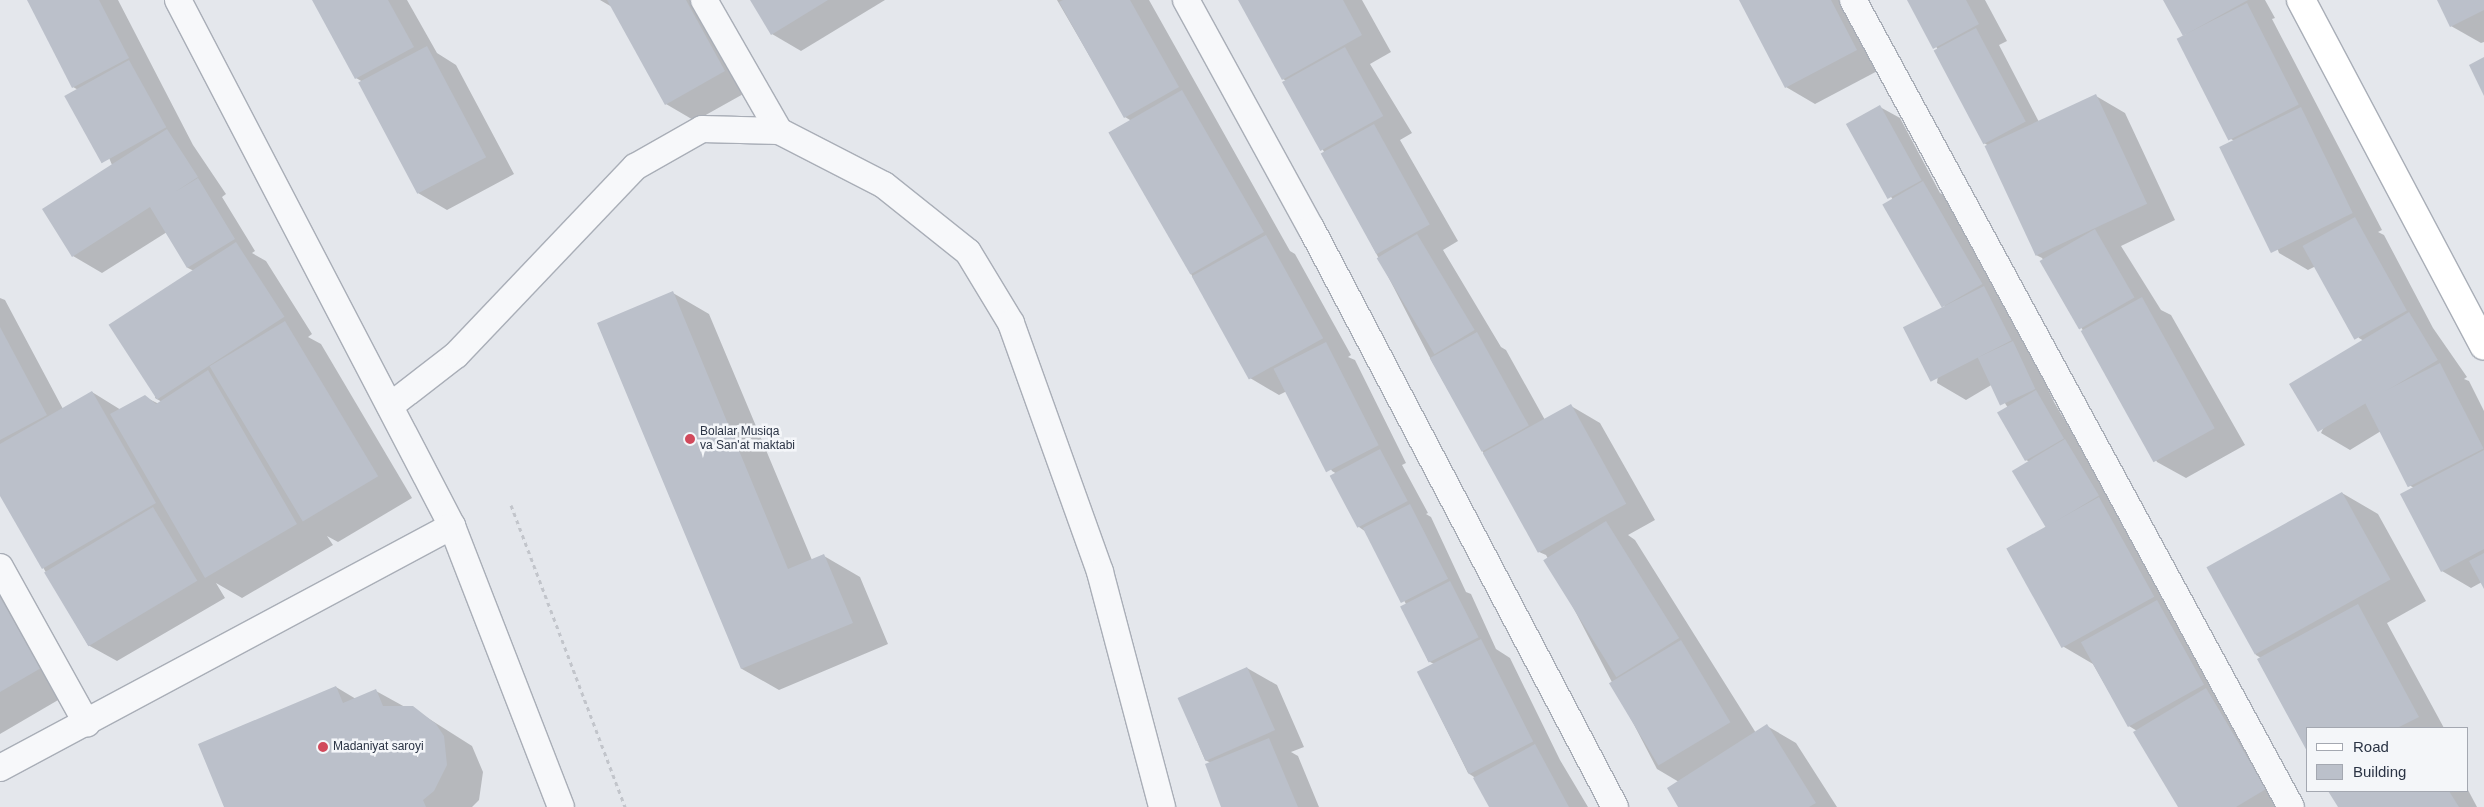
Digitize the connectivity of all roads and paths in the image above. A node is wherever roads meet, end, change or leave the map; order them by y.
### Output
1 (178, 0) edge
2 (704, 0) edge
3 (1186, 0) edge
4 (1853, 0) edge
5 (2301, 0) edge
6 (778, 131) junction
7 (2484, 345) edge
8 (390, 406) junction
9 (511, 505) dead end
10 (452, 526) junction
11 (0, 567) edge
12 (87, 724) junction
13 (0, 768) edge
14 (561, 807) edge
15 (625, 807) edge
16 (1162, 807) edge
17 (1615, 807) edge
18 (2291, 807) edge

1 - 8 street
2 - 6 street
3 - 17 street
4 - 18 street
5 - 7 street
6 - 8 street
6 - 16 street
8 - 10 street
9 - 15 path
10 - 12 street
10 - 14 street
11 - 12 street
12 - 13 street

